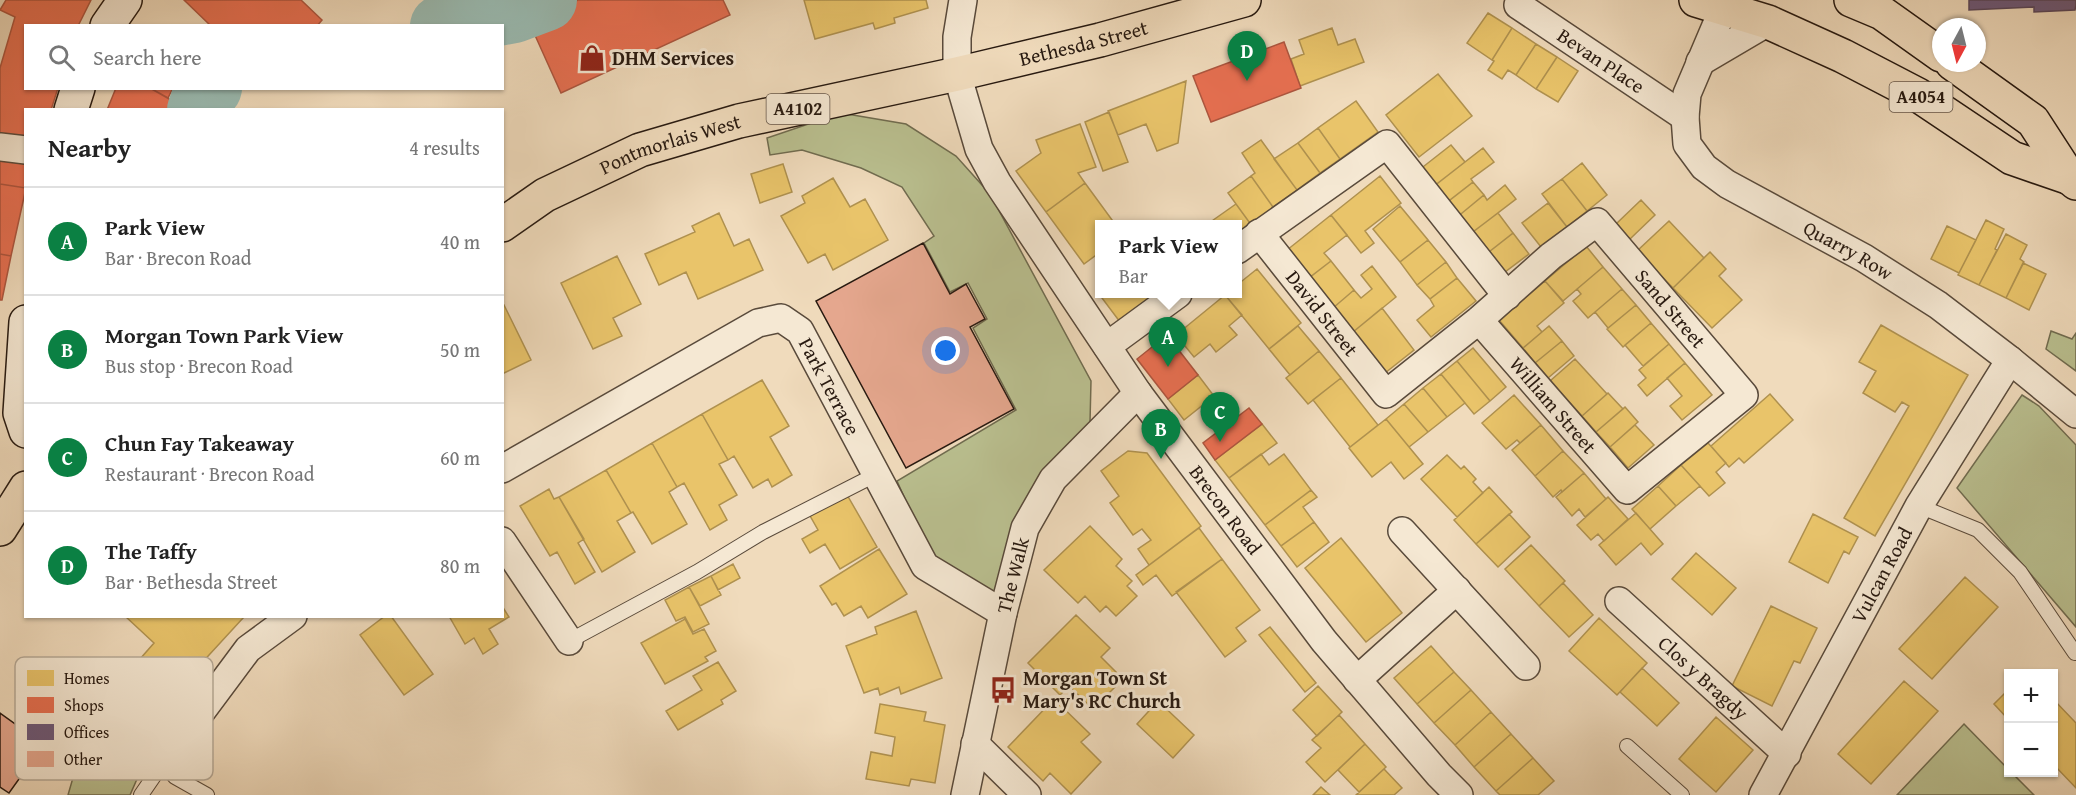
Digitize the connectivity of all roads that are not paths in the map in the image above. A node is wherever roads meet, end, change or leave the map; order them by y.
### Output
1 (125, 0) edge
2 (963, 0) edge
3 (1244, 0) edge
4 (1851, 0) edge
5 (1716, 2) edge
6 (1518, 5) dead end
7 (1776, 11) edge
8 (108, 24) edge
9 (1932, 49) edge
10 (1700, 62) junction
11 (1965, 72) edge
12 (957, 74) junction
13 (77, 90) edge
14 (72, 108) edge
15 (1685, 117) junction
16 (0, 147) edge
17 (24, 150) edge
18 (2073, 181) edge
19 (504, 224) edge
20 (1259, 233) junction
21 (1242, 246) edge
22 (1507, 296) junction
23 (1173, 298) edge
24 (1479, 320) junction
25 (1107, 346) junction
26 (24, 352) edge
27 (2010, 360) junction
28 (1138, 393) junction
29 (2076, 414) edge
30 (24, 425) edge
31 (504, 468) edge
32 (877, 477) junction
33 (1627, 490) joint
34 (24, 491) edge
35 (1919, 506) junction
36 (0, 529) edge
37 (1402, 531) dead end
38 (504, 544) edge
39 (1457, 590) junction
40 (1620, 601) dead end
41 (1003, 613) junction
42 (290, 618) edge
43 (569, 641) joint
44 (2075, 653) edge
45 (1526, 666) dead end
46 (1357, 680) junction
47 (213, 697) edge
48 (975, 744) junction
49 (1627, 746) dead end
50 (1787, 754) junction
51 (151, 780) edge
52 (180, 780) edge
53 (141, 795) edge
54 (207, 795) edge
55 (965, 795) edge
56 (1027, 795) edge
57 (1459, 795) edge
58 (1682, 795) edge
59 (1763, 795) edge

1 - 8 street
2 - 12 street, Brecon Road
3 - 12 main road, Bethesda Street / A4102
4 - 9 main road, A4054
5 - 7 main road, A4054
5 - 10 street, Quarry Row
6 - 15 street, Bevan Place
7 - 10 street
7 - 18 main road, A4054
10 - 15 street, Quarry Row
11 - 18 main road, A4054
12 - 19 main road, Pontmorlais West / A4102
12 - 25 street, Brecon Road
13 - 14 street
15 - 27 street, Quarry Row
16 - 17 street
20 - 21 street
20 - 22 street
20 - 24 street, David Street
22 - 24 street
22 - 33 street, Sand Street
23 - 25 street
24 - 33 street, William Street
25 - 28 street, Brecon Road
26 - 30 street
27 - 29 street, Quarry Row
27 - 35 street, Vulcan Road
28 - 41 street, The Walk
28 - 46 street, Brecon Road
31 - 32 street, Park Terrace
32 - 41 street, Park Terrace
32 - 43 lane
34 - 36 main road
35 - 44 lane
35 - 50 street, Vulcan Road
37 - 39 street
38 - 43 street
39 - 45 street
39 - 46 street
40 - 50 street, Clos y Bragdy
41 - 48 street, The Walk
42 - 47 street
46 - 57 street, Brecon Road
48 - 55 street, The Walk
48 - 56 street
49 - 58 lane
50 - 59 street, Vulcan Road
51 - 53 lane
52 - 54 lane

